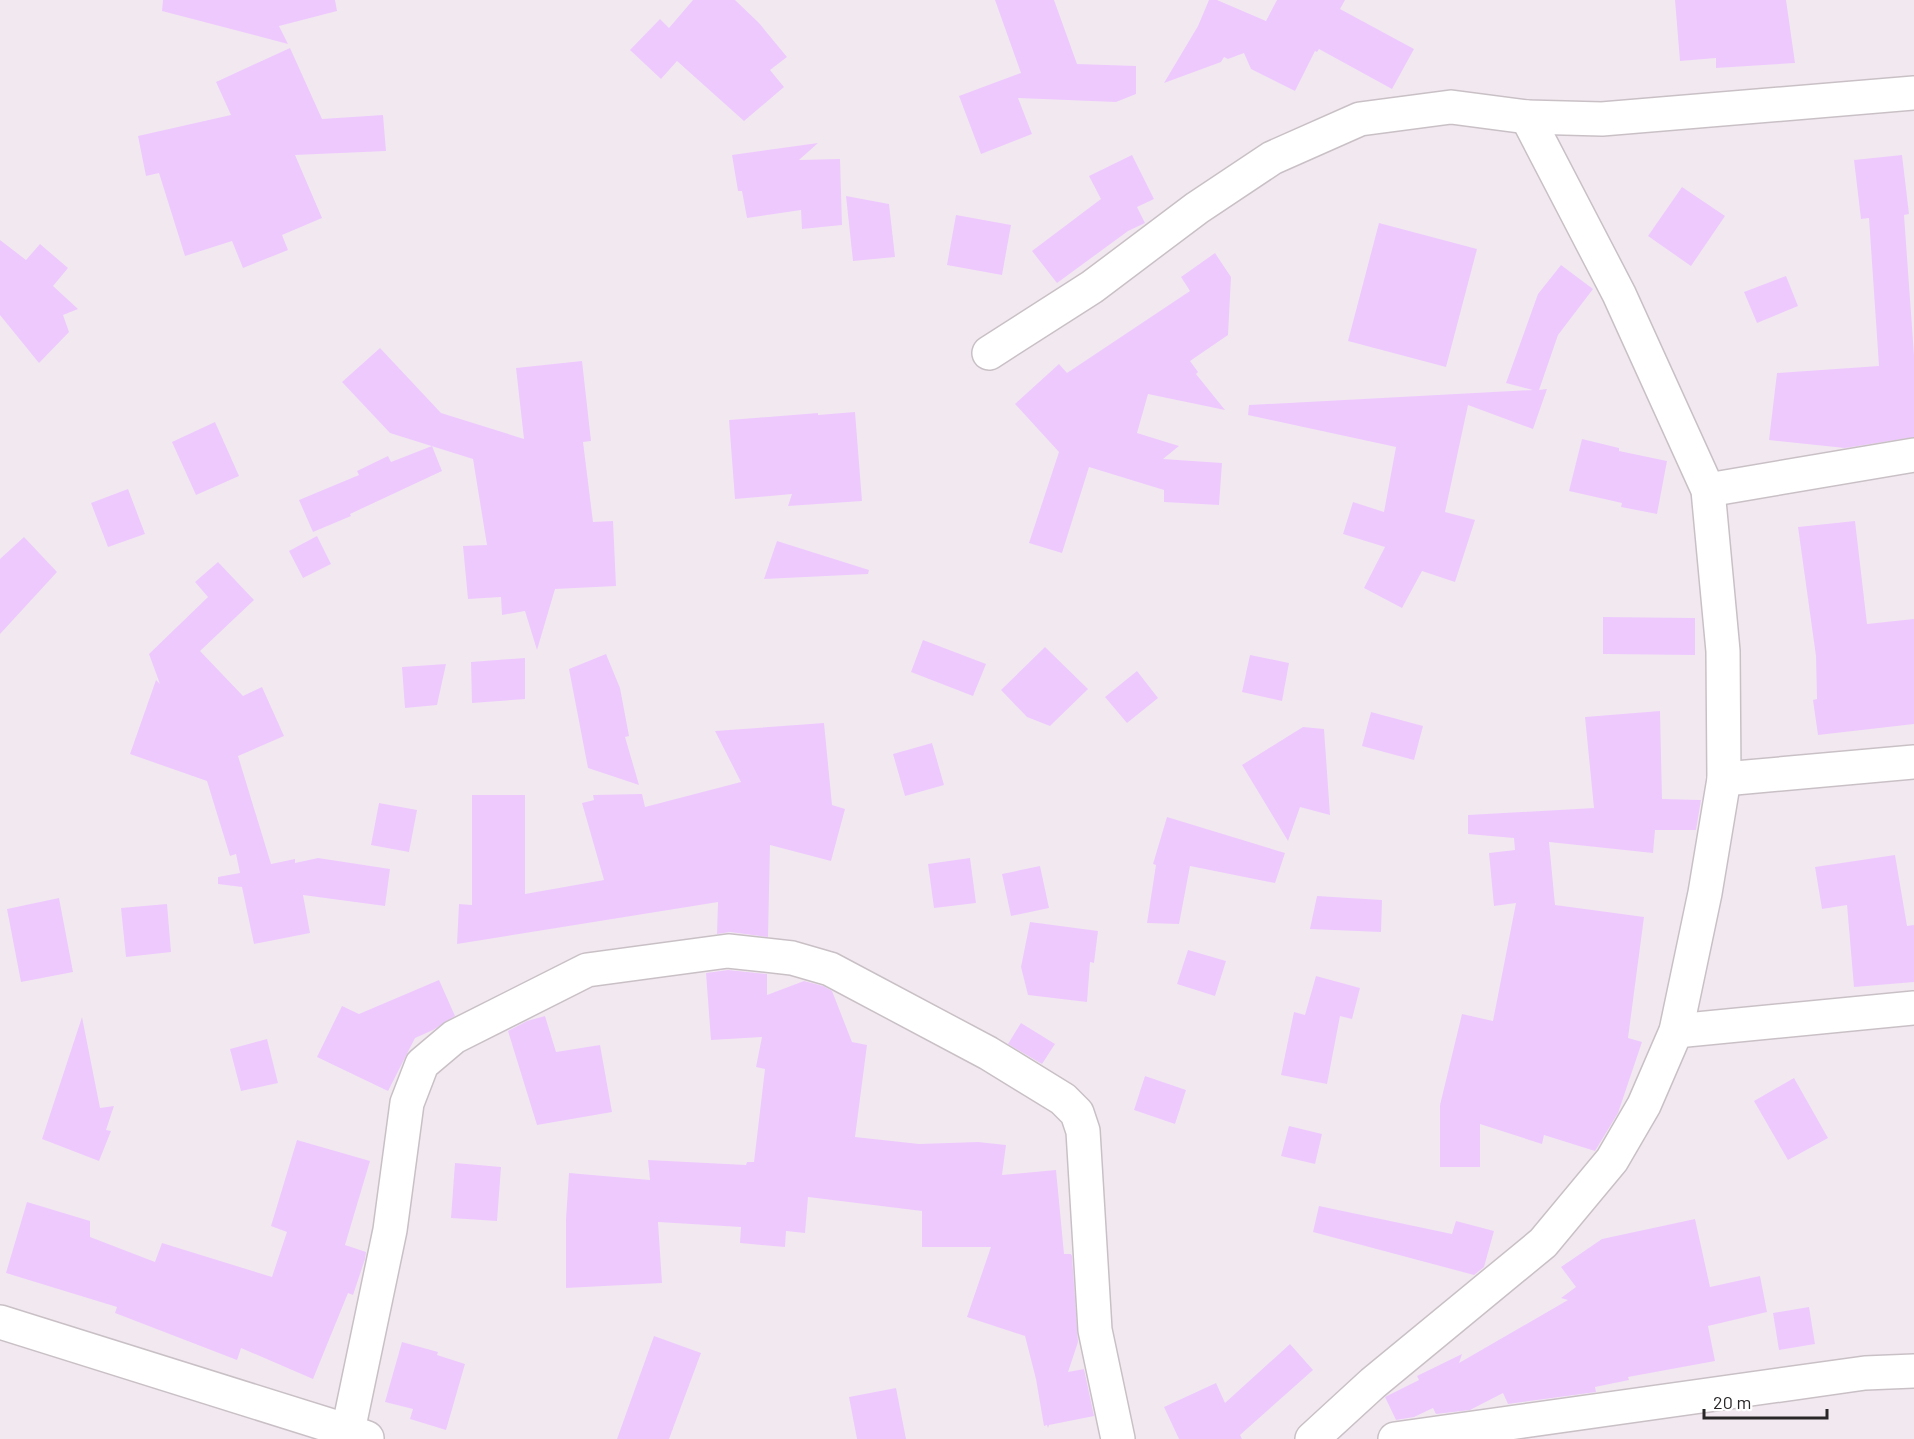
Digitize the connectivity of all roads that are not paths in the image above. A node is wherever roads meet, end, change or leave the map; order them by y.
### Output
1 (1914, 93) edge
2 (1527, 117) junction
3 (989, 353) dead end
4 (1914, 455) edge
5 (1708, 490) junction
6 (1914, 762) edge
7 (1724, 779) junction
8 (1914, 1008) edge
9 (1676, 1031) junction
10 (0, 1322) edge
11 (1914, 1371) edge
12 (358, 1435) edge
13 (1118, 1439) edge
14 (1312, 1439) edge
15 (1395, 1439) edge

1 - 2 street
2 - 3 street
2 - 5 street
4 - 5 street
5 - 7 street
6 - 7 street
7 - 9 street
8 - 9 street
9 - 14 street
10 - 12 street
11 - 15 street
12 - 13 street

